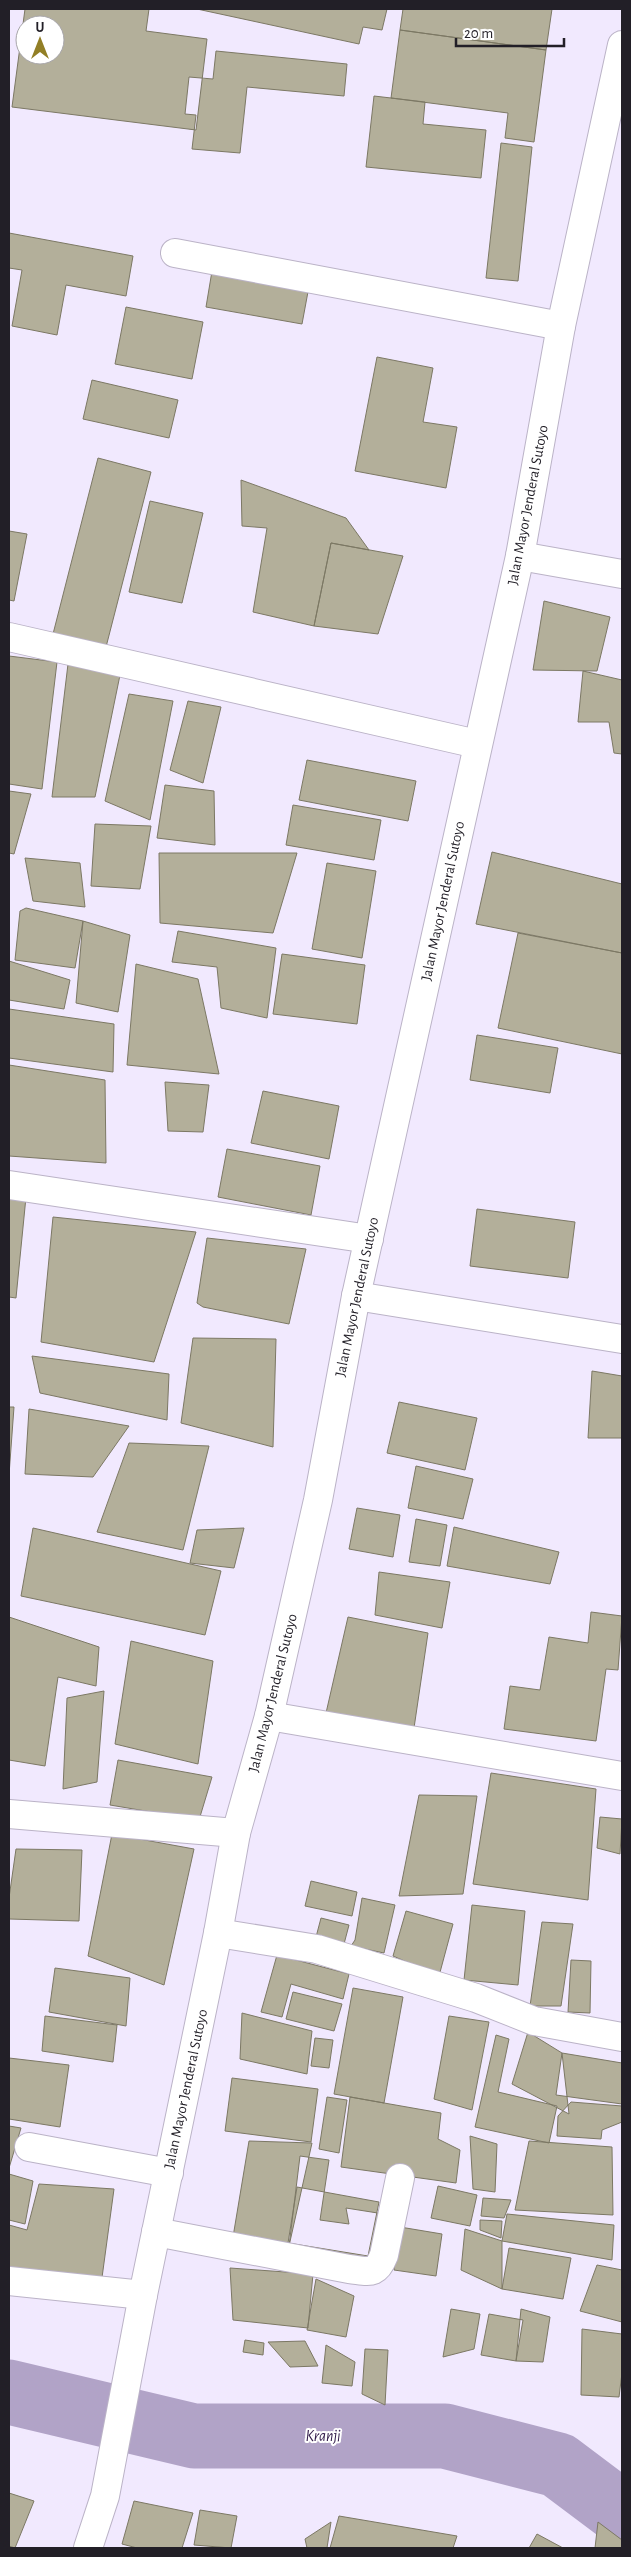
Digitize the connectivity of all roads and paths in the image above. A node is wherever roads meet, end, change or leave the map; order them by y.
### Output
1 (622, 45) edge
2 (175, 253) dead end
3 (560, 326) junction
4 (520, 556) junction
5 (622, 574) edge
6 (9, 637) edge
7 (477, 744) junction
8 (9, 1185) edge
9 (369, 1239) junction
10 (356, 1296) junction
11 (622, 1339) edge
12 (269, 1716) junction
13 (622, 1776) edge
14 (9, 1814) edge
15 (236, 1833) junction
16 (218, 1933) junction
17 (622, 2037) edge
18 (29, 2147) dead end
19 (169, 2173) junction
20 (400, 2178) dead end
21 (156, 2232) junction
22 (9, 2281) edge
23 (142, 2300) junction
24 (88, 2548) edge

1 - 3 street, Jalan Mayor Jenderal Sutoyo
2 - 3 street
3 - 4 street, Jalan Mayor Jenderal Sutoyo
4 - 5 street
4 - 7 street, Jalan Mayor Jenderal Sutoyo
6 - 7 street
7 - 9 street, Jalan Mayor Jenderal Sutoyo
8 - 9 street
9 - 10 street, Jalan Mayor Jenderal Sutoyo
10 - 11 street
10 - 12 street, Jalan Mayor Jenderal Sutoyo
12 - 13 street
12 - 15 street, Jalan Mayor Jenderal Sutoyo
14 - 15 street
15 - 16 street, Jalan Mayor Jenderal Sutoyo
16 - 17 street
16 - 19 street, Jalan Mayor Jenderal Sutoyo
18 - 19 street
19 - 21 street, Jalan Mayor Jenderal Sutoyo
20 - 21 street
21 - 23 street, Jalan Mayor Jenderal Sutoyo
22 - 23 street
23 - 24 street, Jalan Mayor Jenderal Sutoyo

